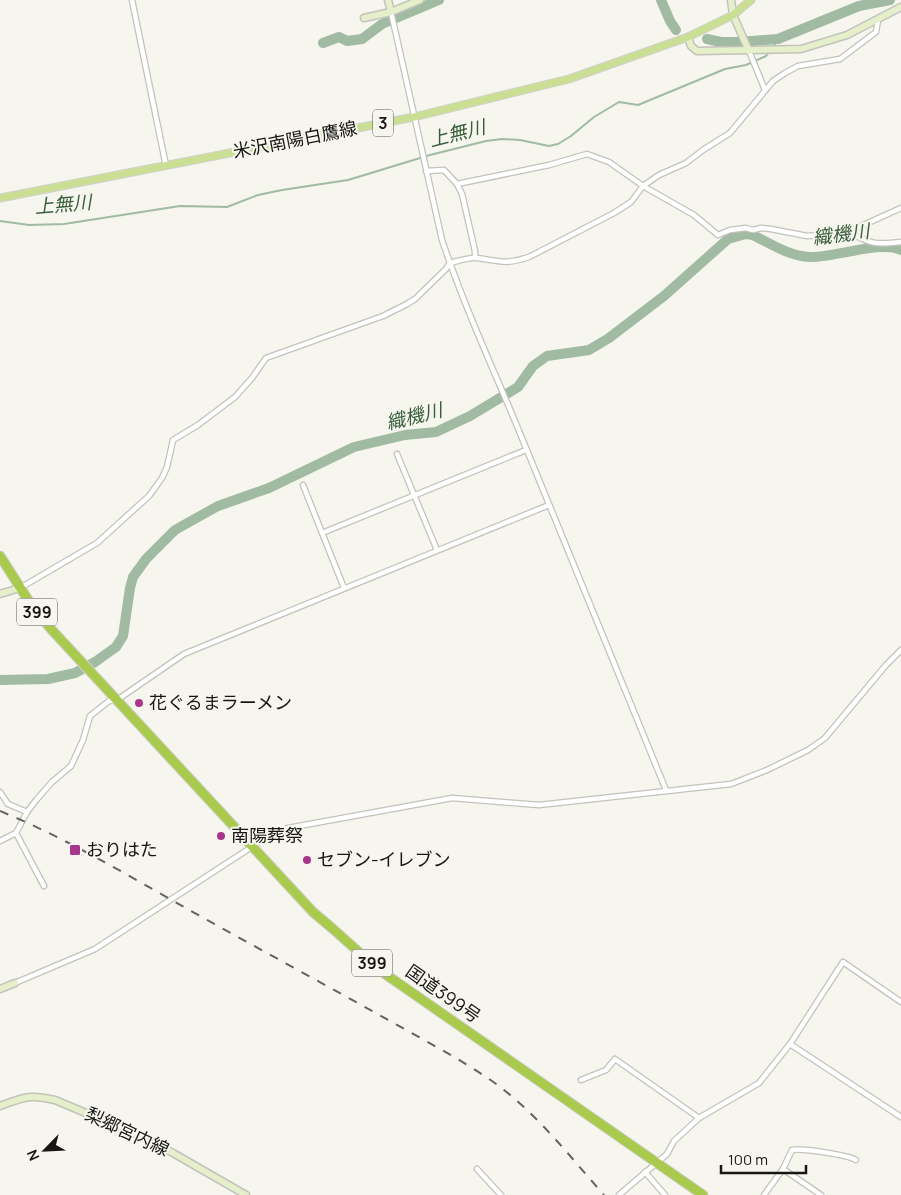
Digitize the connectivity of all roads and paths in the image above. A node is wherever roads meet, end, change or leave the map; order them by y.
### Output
1 (132, 0) edge
2 (388, 0) edge
3 (420, 0) edge
4 (731, 0) edge
5 (751, 0) edge
6 (901, 7) edge
7 (391, 12) junction
8 (733, 15) junction
9 (364, 18) dead end
10 (878, 20) junction
11 (688, 37) junction
12 (748, 47) junction
13 (765, 90) junction
14 (414, 116) junction
15 (166, 166) junction
16 (426, 171) junction
17 (457, 184) junction
18 (643, 186) junction
19 (0, 198) edge
20 (901, 208) edge
21 (848, 232) junction
22 (901, 242) edge
23 (475, 258) junction
24 (450, 262) junction
25 (526, 450) junction
26 (397, 454) dead end
27 (303, 485) dead end
28 (414, 496) junction
29 (549, 505) junction
30 (322, 533) junction
31 (437, 550) junction
32 (0, 556) edge
33 (20, 588) junction
34 (344, 588) junction
35 (3, 593) edge
36 (0, 598) edge
37 (901, 650) edge
38 (117, 700) junction
39 (666, 790) junction
40 (0, 792) edge
41 (27, 812) junction
42 (16, 833) junction
43 (0, 841) edge
44 (253, 847) junction
45 (44, 886) dead end
46 (15, 983) joint
47 (0, 988) edge
48 (901, 1002) edge
49 (790, 1044) junction
50 (582, 1080) dead end
51 (0, 1106) edge
52 (901, 1117) edge
53 (699, 1118) junction
54 (856, 1160) dead end
55 (657, 1163) junction
56 (477, 1169) dead end
57 (783, 1169) junction
58 (645, 1172) junction
59 (246, 1195) edge
60 (501, 1195) edge
61 (619, 1195) edge
62 (665, 1195) edge
63 (703, 1195) edge
64 (764, 1195) edge
65 (820, 1195) edge

1 - 15 street
2 - 7 street
3 - 7 street
4 - 8 street
5 - 8 main road, 米沢南陽白鷹線 / 3
6 - 10 street
7 - 9 street
7 - 14 street
8 - 11 main road, 米沢南陽白鷹線 / 3
8 - 12 street
10 - 12 street
10 - 13 street
11 - 12 street
11 - 14 main road, 米沢南陽白鷹線 / 3
12 - 13 street
13 - 18 street
14 - 15 main road, 米沢南陽白鷹線 / 3
14 - 16 street
15 - 19 main road, 米沢南陽白鷹線 / 3
16 - 17 street
16 - 24 street
17 - 18 street
17 - 23 street
18 - 21 street
18 - 23 street
20 - 21 street
21 - 22 street
23 - 24 street
24 - 25 street
24 - 33 street
25 - 28 street
25 - 29 street
26 - 28 street
27 - 30 street
28 - 30 street
28 - 31 street
29 - 31 street
29 - 39 street
30 - 34 street
31 - 34 street
32 - 33 highway, 国道399号 / 399
33 - 35 street
33 - 38 highway, 国道399号 / 399
34 - 38 street
35 - 36 street
37 - 39 street
38 - 41 street
38 - 44 highway, 国道399号 / 399
39 - 44 street
40 - 41 street
41 - 42 street
42 - 43 street
42 - 45 street
44 - 46 street
44 - 55 highway, 国道399号 / 399
46 - 47 street
48 - 49 street
49 - 52 street
49 - 53 street
50 - 53 street
51 - 59 street, 梨郷宮内線
53 - 55 street
54 - 57 street
55 - 58 street
55 - 63 highway, 国道399号 / 399
56 - 60 street
57 - 64 street
57 - 65 street
58 - 61 street
58 - 62 street

